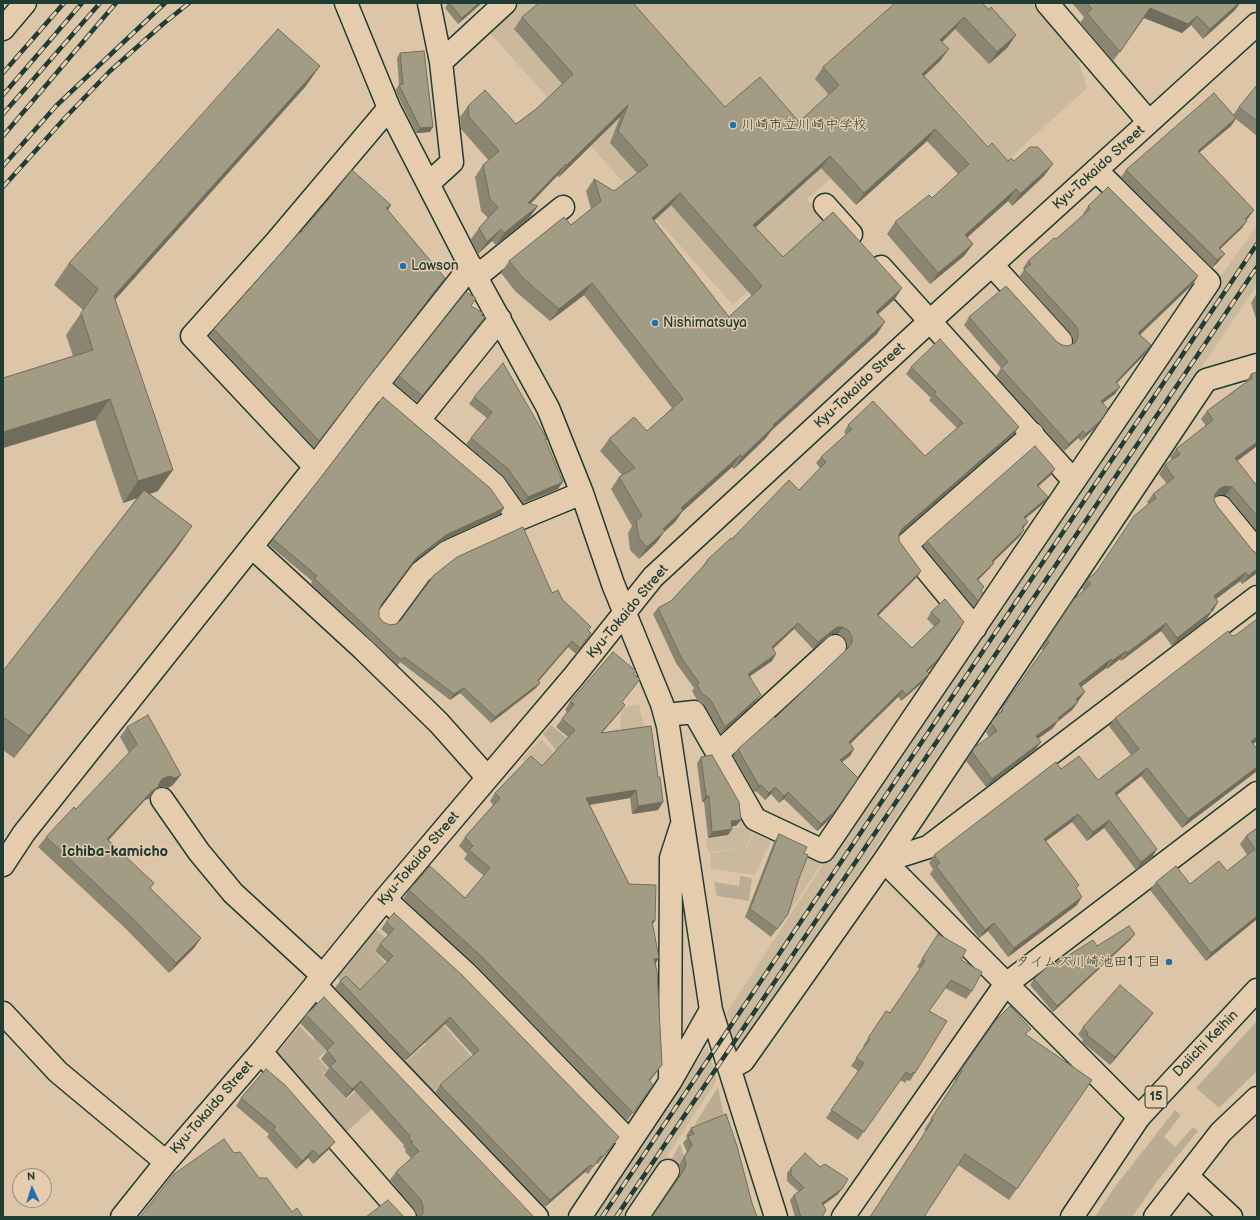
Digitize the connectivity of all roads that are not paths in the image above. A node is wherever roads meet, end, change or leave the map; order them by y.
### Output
1 (25, 3) edge
2 (346, 3) edge
3 (429, 3) edge
4 (505, 3) edge
5 (1047, 3) edge
6 (1257, 24) edge
7 (3, 29) edge
8 (441, 62) junction
9 (389, 108) junction
10 (1150, 122) junction
11 (1096, 170) junction
12 (430, 183) junction
13 (825, 205) dead end
14 (563, 207) dead end
15 (992, 265) junction
16 (474, 271) junction
17 (500, 319) junction
18 (930, 321) junction
19 (1061, 341) dead end
20 (1257, 365) edge
21 (377, 385) junction
22 (418, 421) junction
23 (1033, 434) junction
24 (315, 466) junction
25 (1074, 481) junction
26 (582, 493) junction
27 (1221, 507) dead end
28 (519, 519) junction
29 (252, 547) junction
30 (1257, 551) edge
31 (1257, 597) edge
32 (625, 614) junction
33 (387, 618) dead end
34 (975, 628) junction
35 (835, 646) dead end
36 (666, 715) junction
37 (718, 753) junction
38 (487, 777) junction
39 (1257, 793) edge
40 (162, 799) dead end
41 (682, 823) junction
42 (884, 861) junction
43 (3, 865) edge
44 (385, 899) junction
45 (318, 980) junction
46 (1005, 985) junction
47 (1257, 990) edge
48 (711, 1010) junction
49 (3, 1013) edge
50 (260, 1052) junction
51 (730, 1068) junction
52 (670, 1082) junction
53 (1257, 1098) edge
54 (1139, 1117) junction
55 (630, 1142) junction
56 (166, 1162) junction
57 (668, 1171) dead end
58 (1187, 1176) junction
59 (122, 1217) edge
60 (405, 1217) edge
61 (537, 1217) edge
62 (580, 1217) edge
63 (637, 1217) edge
64 (776, 1217) edge
65 (842, 1217) edge
66 (1072, 1217) edge
67 (1156, 1217) edge
68 (1231, 1217) edge

1 - 7 main road
2 - 9 main road
3 - 8 main road
4 - 8 main road
5 - 10 main road
6 - 10 main road, Kyu-Tokaido Street
8 - 12 main road
9 - 12 main road
9 - 24 main road
10 - 11 main road, Kyu-Tokaido Street
11 - 15 main road, Kyu-Tokaido Street
11 - 25 main road
12 - 16 main road
13 - 18 main road
14 - 16 main road
15 - 18 main road, Kyu-Tokaido Street
15 - 19 main road
16 - 17 main road
16 - 21 main road
17 - 22 main road
17 - 26 main road
18 - 23 main road
18 - 32 main road, Kyu-Tokaido Street
20 - 42 main road
21 - 22 main road
21 - 24 main road
22 - 28 main road
23 - 25 main road
23 - 34 main road
24 - 29 main road
25 - 34 main road
26 - 28 main road
26 - 32 main road
27 - 30 main road
28 - 33 main road
29 - 38 main road
29 - 43 main road
31 - 42 main road
32 - 36 main road
32 - 38 main road, Kyu-Tokaido Street
34 - 37 main road
35 - 37 main road
36 - 37 main road
36 - 41 main road
38 - 44 main road, Kyu-Tokaido Street
39 - 46 main road
40 - 45 main road
41 - 48 main road
41 - 52 main road
42 - 46 main road
42 - 51 main road
44 - 45 main road, Kyu-Tokaido Street
44 - 55 main road
45 - 50 main road, Kyu-Tokaido Street
45 - 61 main road
46 - 54 main road
46 - 65 main road
47 - 54 main road, Daiichi Keihin / 15
48 - 51 main road
48 - 52 main road
49 - 56 main road
50 - 56 main road, Kyu-Tokaido Street
50 - 60 main road
51 - 64 main road
52 - 55 main road
53 - 58 main road
54 - 66 main road, Daiichi Keihin / 15
55 - 62 main road
56 - 59 main road, Kyu-Tokaido Street
57 - 63 main road
58 - 67 main road
58 - 68 main road

